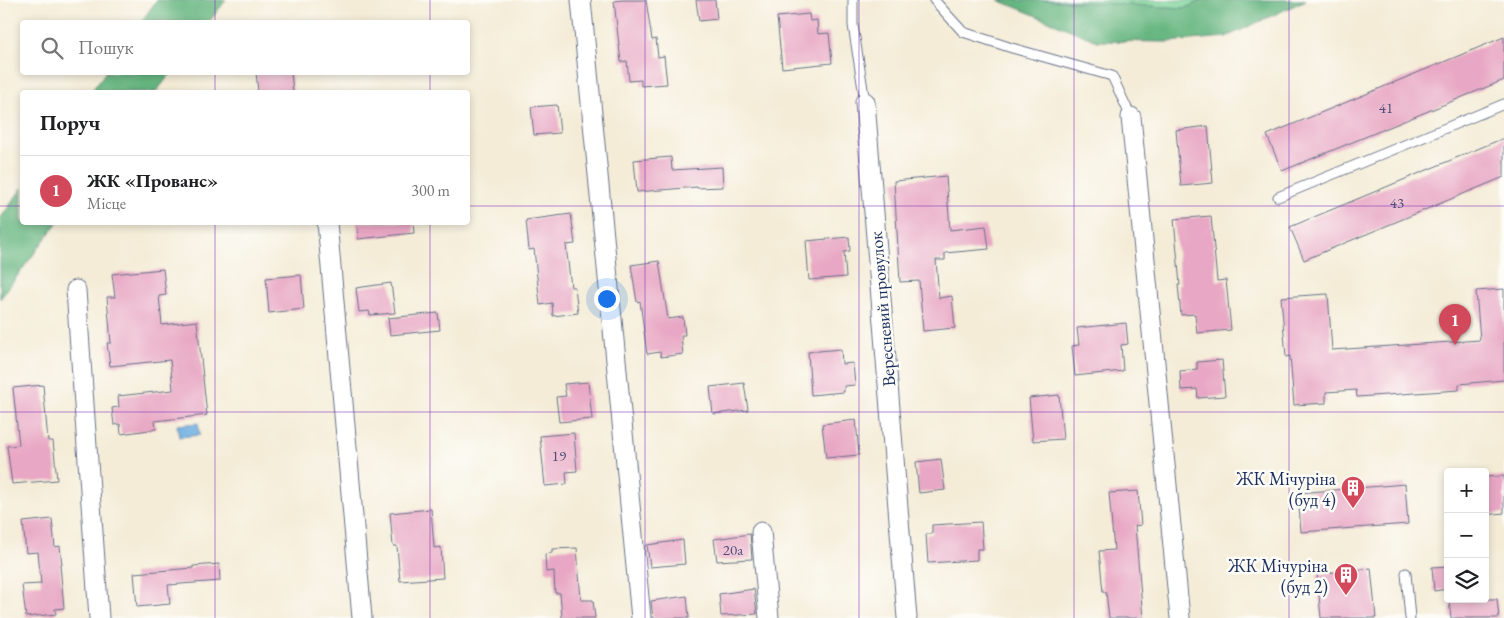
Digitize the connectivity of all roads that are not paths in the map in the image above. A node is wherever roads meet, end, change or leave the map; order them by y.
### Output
1 (581, 0) edge
2 (853, 0) edge
3 (934, 0) edge
4 (865, 102) joint
5 (1504, 104) edge
6 (1131, 117) joint
7 (1278, 197) dead end
8 (327, 225) edge
9 (76, 290) dead end
10 (761, 532) dead end
11 (1406, 573) dead end
12 (99, 618) edge
13 (362, 618) edge
14 (641, 618) edge
15 (769, 618) edge
16 (907, 618) edge
17 (1180, 618) edge
18 (1410, 618) edge

1 - 14 street
2 - 4 lane, Вересневий провулок
3 - 6 lane
4 - 16 street, Вересневий провулок
5 - 7 lane
6 - 17 street
8 - 13 street
9 - 12 street
10 - 15 street
11 - 18 lane

